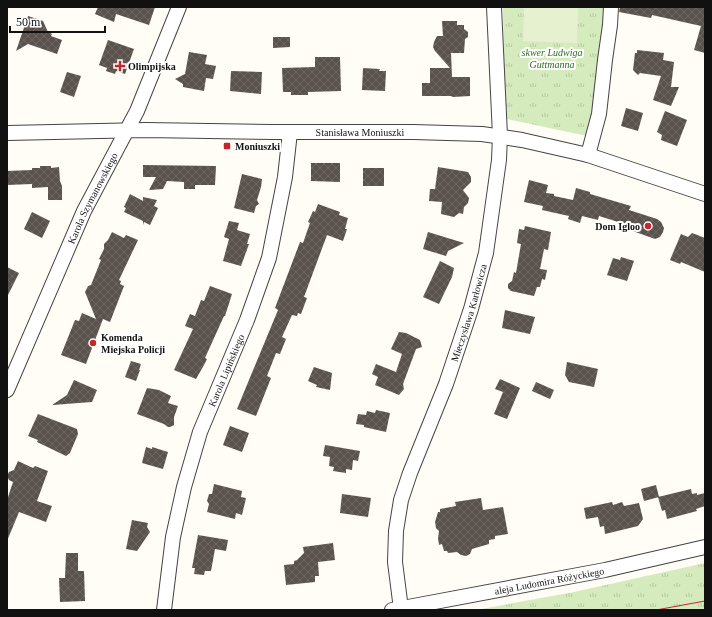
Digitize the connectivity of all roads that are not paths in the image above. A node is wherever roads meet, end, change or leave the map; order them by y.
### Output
1 (179, 7) edge
2 (494, 7) edge
3 (611, 7) edge
4 (126, 131) junction
5 (290, 132) junction
6 (7, 133) edge
7 (500, 136) junction
8 (588, 155) junction
9 (705, 194) edge
10 (7, 390) edge
11 (705, 546) edge
12 (396, 609) edge
13 (164, 610) edge

1 - 4 street, Karola Szymanowskiego
2 - 7 street, Mieczysława Karłowicza
3 - 8 street
4 - 5 street, Stanisława Moniuszki
4 - 6 street, Stanisława Moniuszki
4 - 10 street, Karola Szymanowskiego
5 - 7 street, Stanisława Moniuszki
5 - 13 street, Karola Lipińskiego
7 - 8 street, Stanisława Moniuszki
7 - 12 street, Mieczysława Karłowicza
8 - 9 street, Stanisława Moniuszki
11 - 12 street, aleja Ludomira Różyckiego

